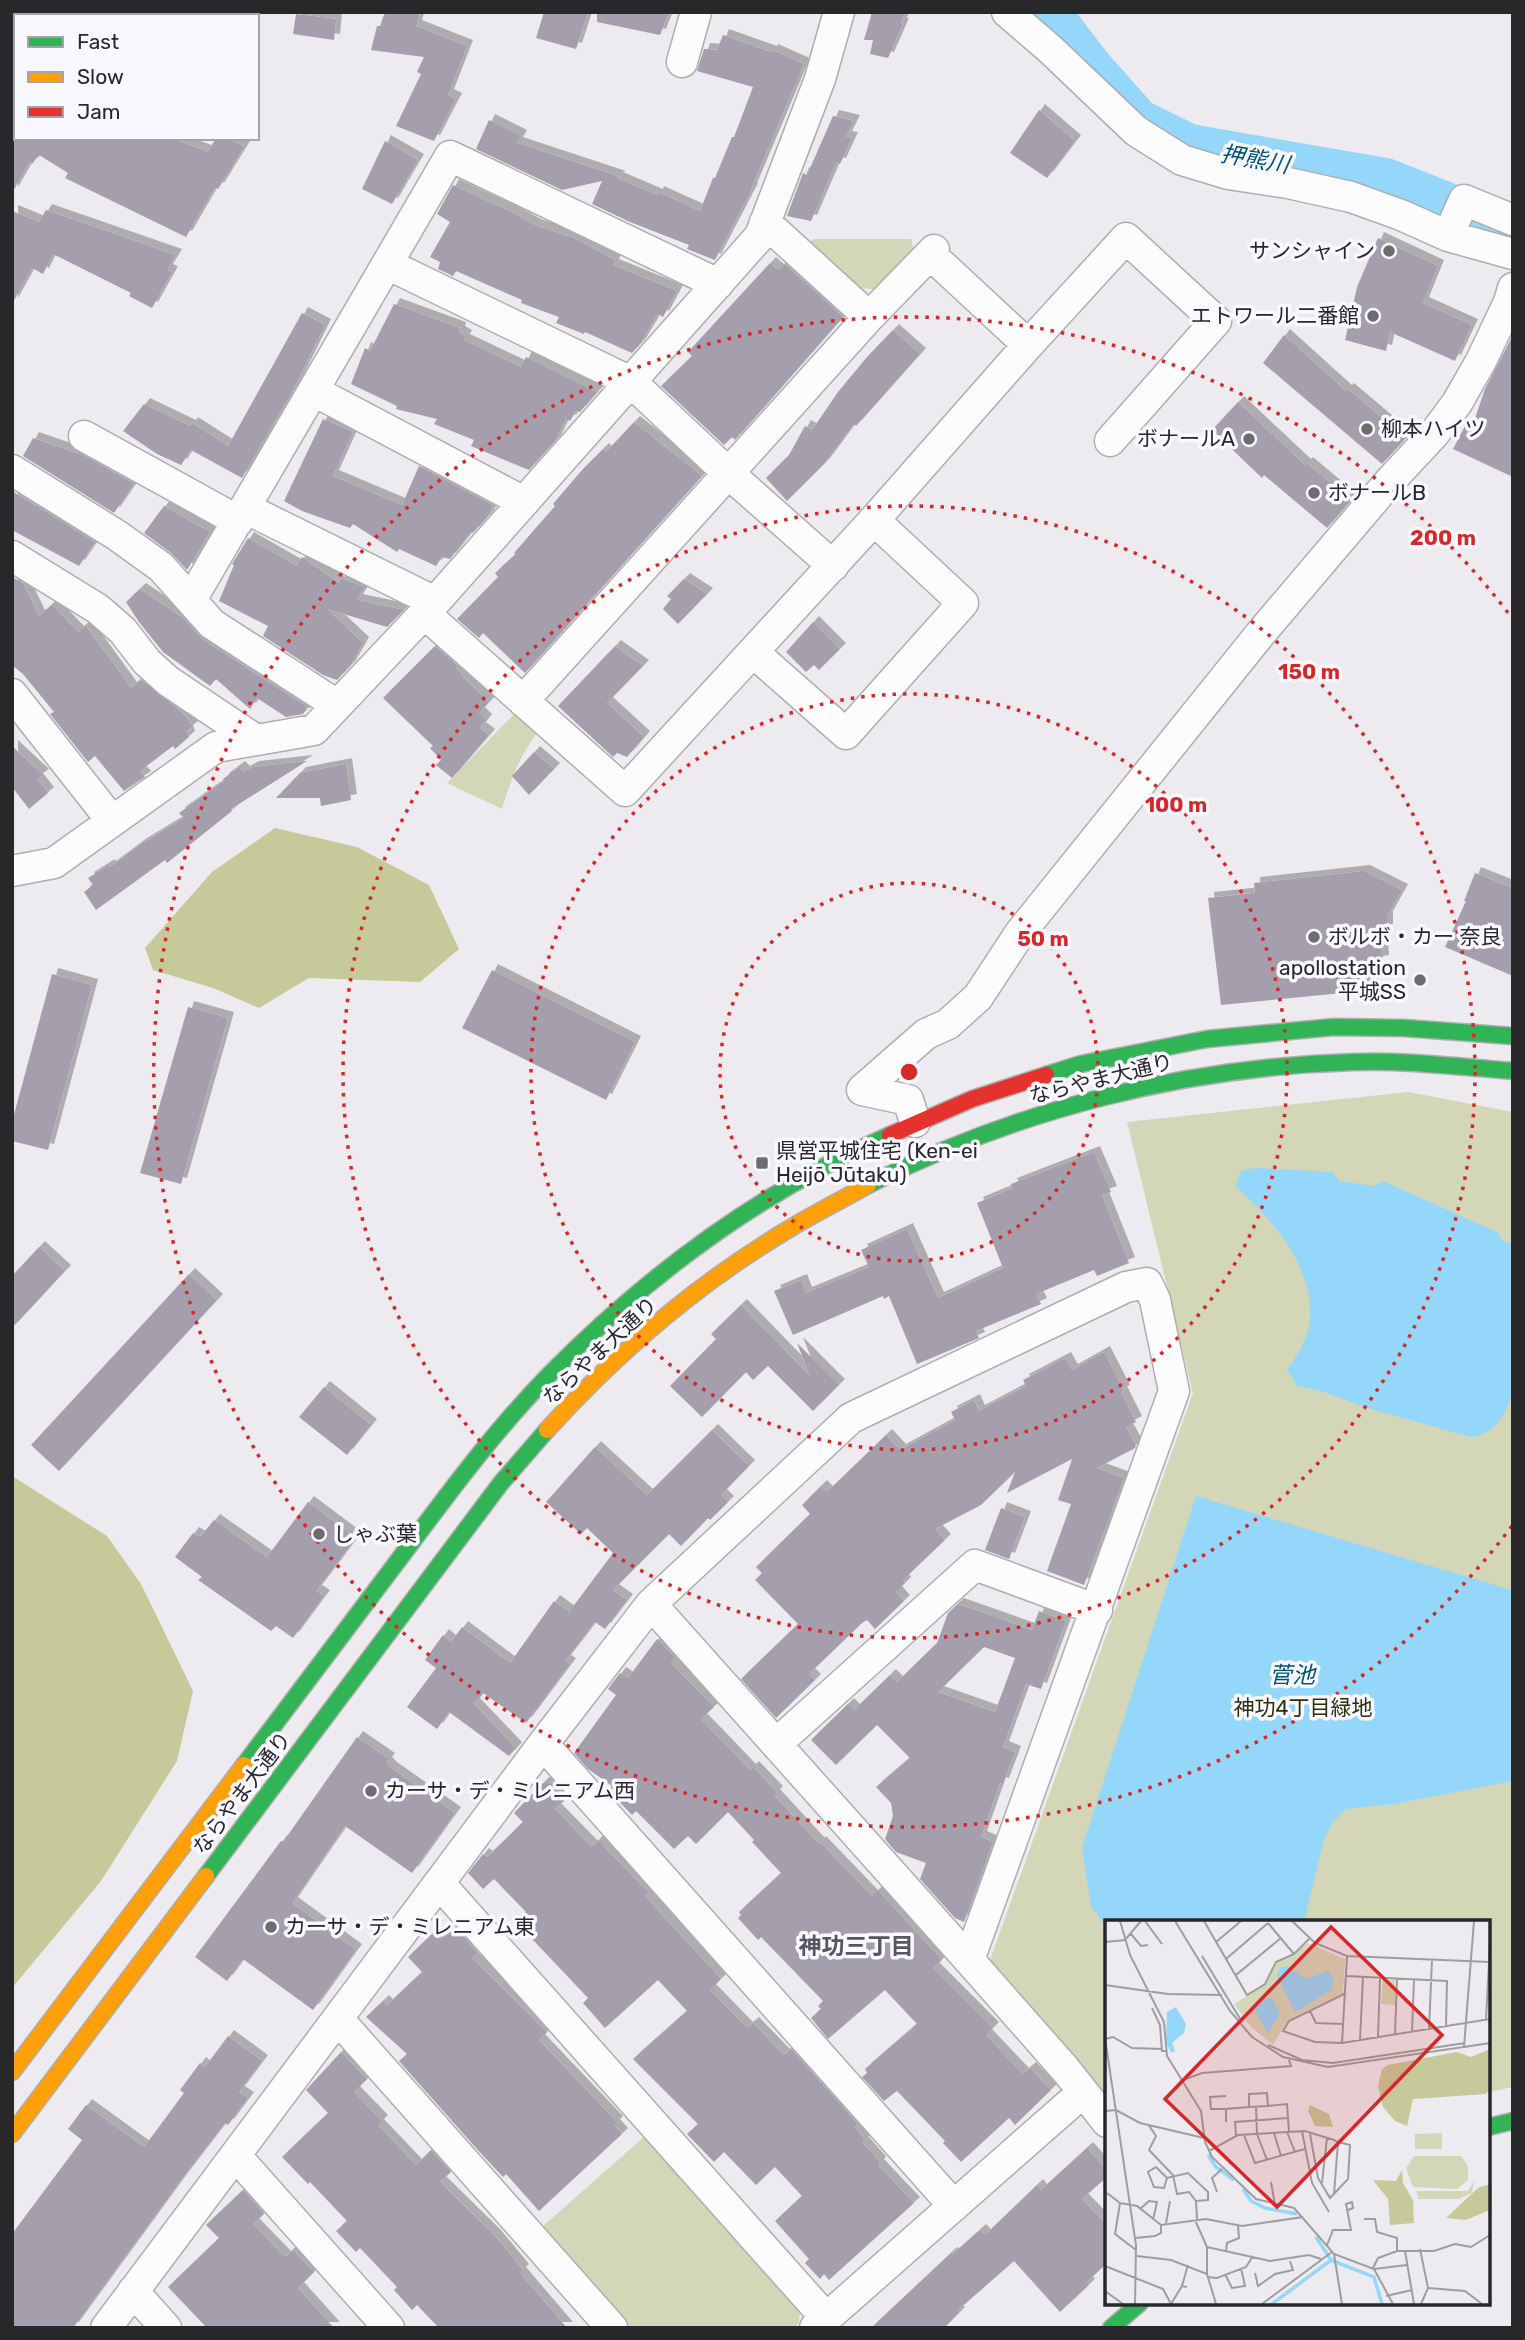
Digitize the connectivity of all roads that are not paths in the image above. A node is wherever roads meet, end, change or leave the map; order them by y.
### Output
1 (696, 12) edge
2 (839, 12) edge
3 (1007, 12) edge
4 (682, 62) dead end
5 (1513, 220) edge
6 (765, 222) junction
7 (1448, 236) junction
8 (1513, 254) edge
9 (387, 264) junction
10 (718, 284) junction
11 (1513, 288) edge
12 (869, 317) junction
13 (1028, 345) junction
14 (631, 382) junction
15 (314, 391) junction
16 (85, 436) dead end
17 (1110, 441) dead end
18 (12, 470) edge
19 (727, 472) junction
20 (524, 502) junction
21 (242, 514) junction
22 (874, 520) junction
23 (12, 556) edge
24 (832, 566) junction
25 (191, 600) junction
26 (430, 608) junction
27 (753, 652) junction
28 (12, 694) edge
29 (523, 701) junction
30 (337, 705) junction
31 (256, 740) junction
32 (112, 821) junction
33 (12, 871) edge
34 (1513, 1036) edge
35 (1513, 1072) edge
36 (915, 1122) junction
37 (651, 1604) junction
38 (1097, 1611) junction
39 (543, 1744) junction
40 (776, 1744) junction
41 (439, 1883) junction
42 (969, 1960) junction
43 (338, 2019) junction
44 (12, 2072) edge
45 (1082, 2093) junction
46 (1105, 2120) edge
47 (1513, 2121) edge
48 (1490, 2127) edge
49 (12, 2134) edge
50 (236, 2156) junction
51 (954, 2206) junction
52 (133, 2291) junction
53 (1138, 2305) edge
54 (820, 2323) edge
55 (106, 2328) edge
56 (166, 2328) edge
57 (389, 2328) edge
58 (612, 2328) edge
59 (1111, 2328) edge

1 - 4 street
2 - 6 street
3 - 7 street
5 - 7 street
6 - 10 street
6 - 12 street
7 - 8 street
9 - 10 street
9 - 14 street
9 - 15 street
10 - 14 street
11 - 36 street
12 - 13 street
12 - 19 street
13 - 17 street
13 - 22 street
14 - 19 street
14 - 20 street
15 - 20 street
15 - 21 street
16 - 21 street
18 - 25 street
19 - 24 street
19 - 29 street
20 - 26 street
21 - 25 street
21 - 26 street
22 - 24 street
22 - 27 street
23 - 31 street
24 - 27 street
25 - 30 street
26 - 29 street
26 - 30 street
27 - 29 street
28 - 32 street
30 - 31 street
31 - 32 street
32 - 33 street
34 - 36 street, ならやま大通り
35 - 49 street, ならやま大通り
36 - 44 street, ならやま大通り
37 - 38 street
37 - 39 street
37 - 40 street
38 - 40 street
38 - 42 street
39 - 41 street
39 - 51 street
40 - 42 street
41 - 43 street
41 - 54 street
42 - 45 street
43 - 50 street
43 - 58 street
45 - 46 street
45 - 51 street
47 - 48 street
50 - 52 street
50 - 57 street
51 - 54 street
52 - 55 street
52 - 56 street
53 - 59 street

